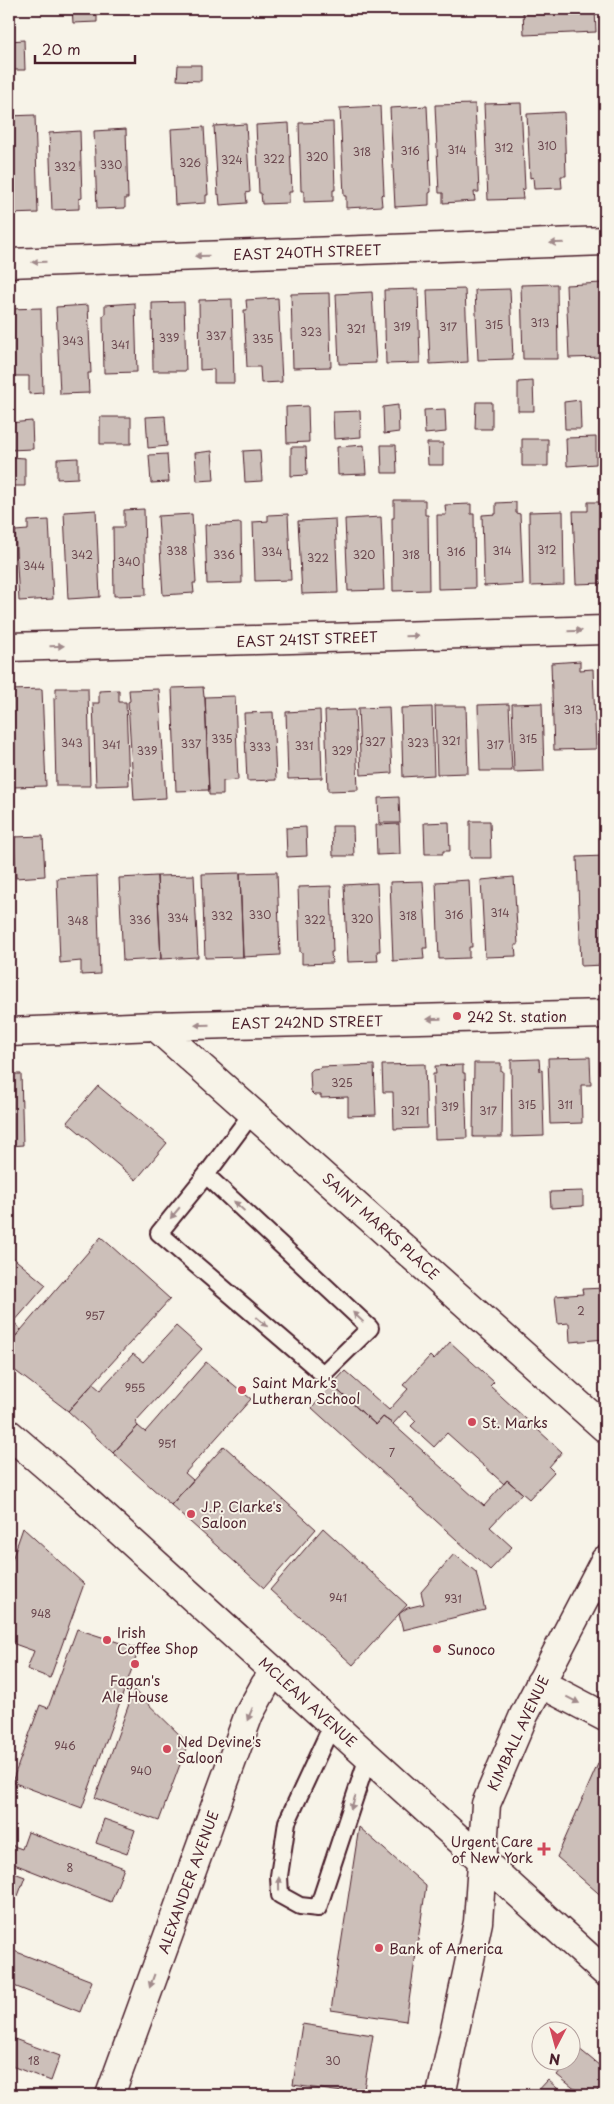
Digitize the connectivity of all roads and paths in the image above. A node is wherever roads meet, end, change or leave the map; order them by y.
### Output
1 (605, 242) edge
2 (9, 263) edge
3 (605, 630) edge
4 (9, 648) edge
5 (605, 1014) edge
6 (155, 1026) junction
7 (9, 1032) edge
8 (253, 1112) junction
9 (206, 1175) junction
10 (605, 1428) edge
11 (9, 1434) edge
12 (605, 1560) edge
13 (275, 1672) junction
14 (540, 1683) junction
15 (605, 1717) edge
16 (332, 1725) junction
17 (368, 1757) junction
18 (482, 1862) junction
19 (605, 1972) edge
20 (110, 2095) edge
21 (441, 2095) edge

1 -> 2 street, EAST 240TH STREET
4 -> 3 street, EAST 241ST STREET
5 -> 6 street, EAST 242ND STREET
6 - 7 street, EAST 242ND STREET
6 - 8 street, SAINT MARKS PLACE
8 - 9 lane
8 - 10 street, SAINT MARKS PLACE
9 -> 9 lane
11 - 13 street, MCLEAN AVENUE
12 - 14 street, KIMBALL AVENUE
13 - 16 street, MCLEAN AVENUE
13 -> 20 street, ALEXANDER AVENUE
14 -> 15 street
14 - 18 street, KIMBALL AVENUE
16 - 17 street, MCLEAN AVENUE
17 -> 16 lane
17 - 18 street, MCLEAN AVENUE
18 - 19 street, MCLEAN AVENUE
18 - 21 street, KIMBALL AVENUE

